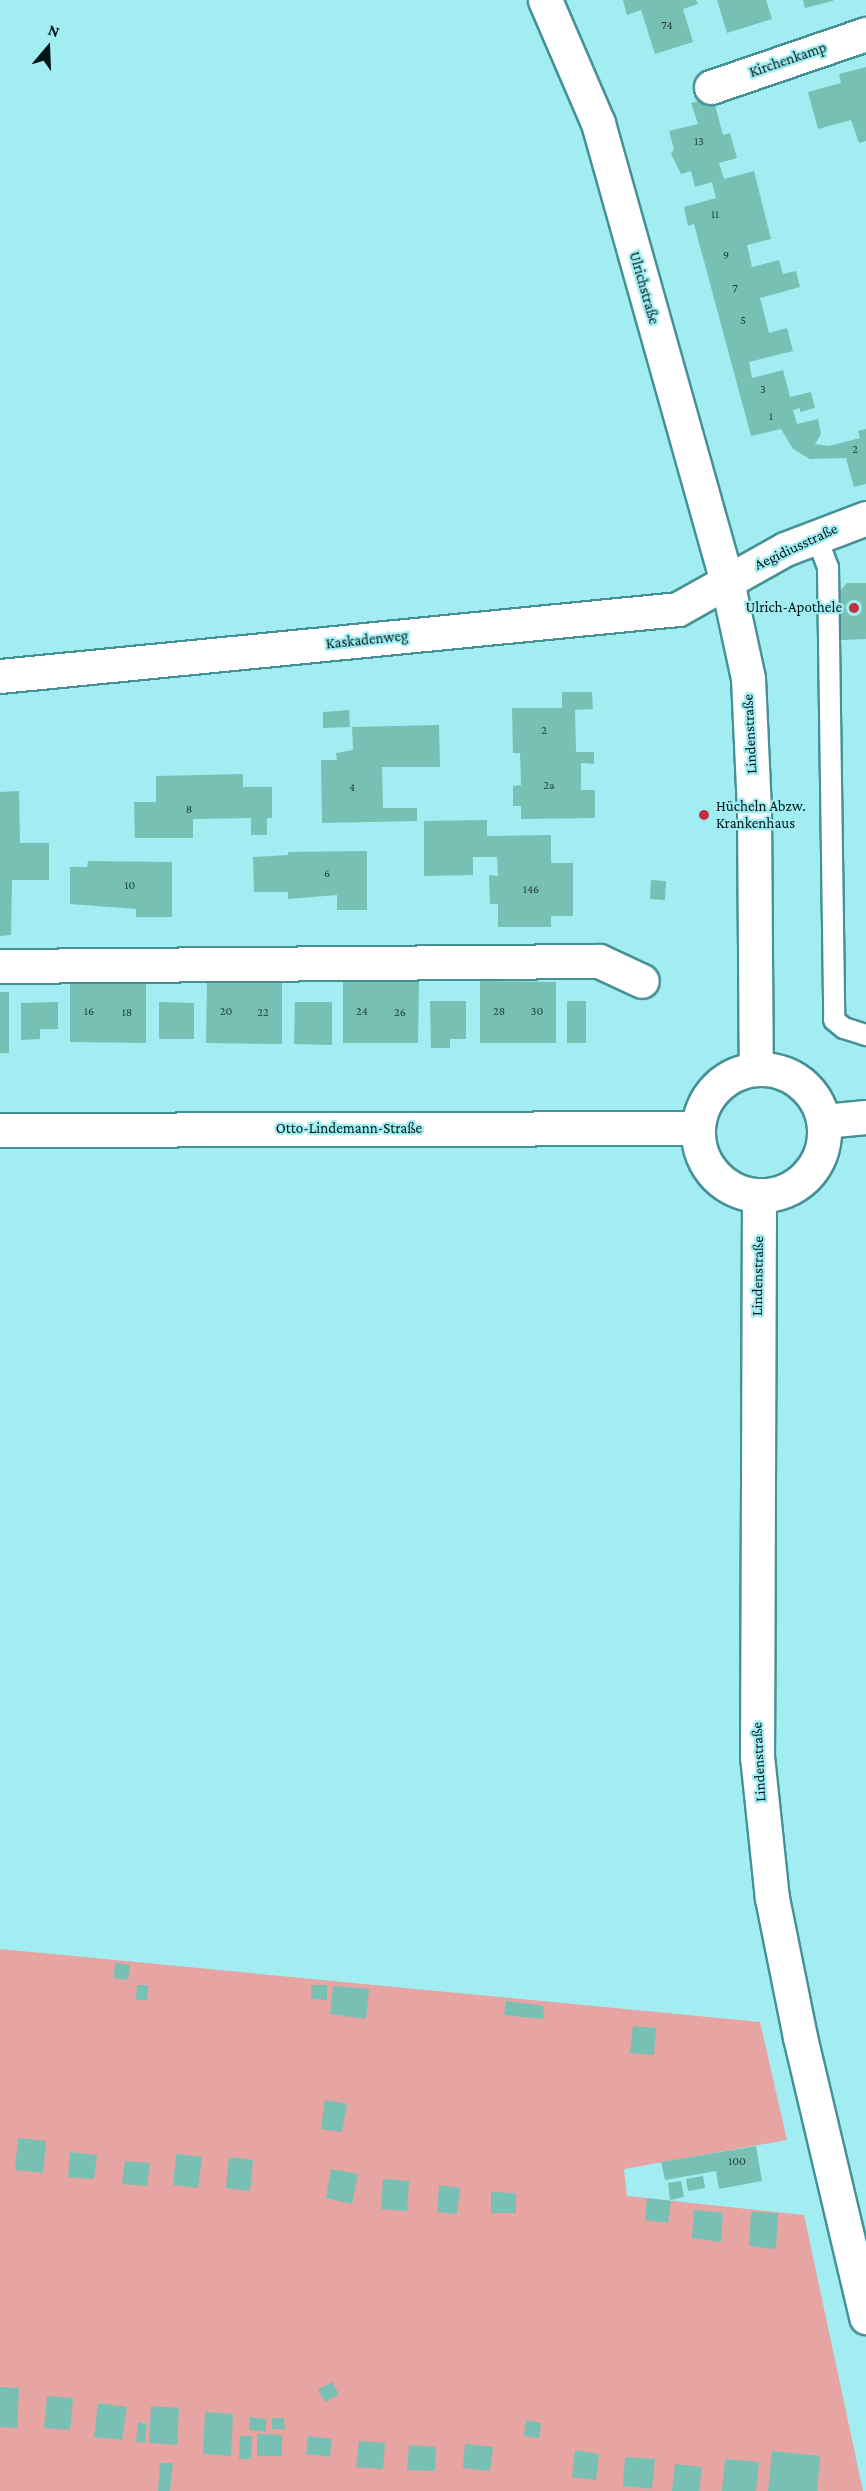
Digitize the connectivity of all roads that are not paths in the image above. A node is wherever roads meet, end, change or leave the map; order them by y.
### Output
1 (545, 0) edge
2 (866, 34) edge
3 (711, 87) dead end
4 (866, 518) edge
5 (816, 536) junction
6 (727, 581) junction
7 (0, 676) edge
8 (0, 966) edge
9 (642, 981) dead end
10 (866, 1035) edge
11 (756, 1069) junction
12 (866, 1118) edge
13 (824, 1122) junction
14 (698, 1128) junction
15 (0, 1130) edge
16 (759, 1196) junction
17 (866, 2317) edge

1 - 6 street, Ulrichstraße
2 - 3 street, Kirchenkamp
4 - 5 street, Aegidiusstraße
5 - 6 street, Aegidiusstraße
5 - 10 lane
6 - 7 street, Kaskadenweg
6 - 11 street, Lindenstraße
8 - 9 street
11 - 13 street
11 - 14 street
12 - 13 street
13 - 16 street
14 - 15 street, Otto-Lindemann-Straße
14 - 16 street
16 - 17 street, Lindenstraße

